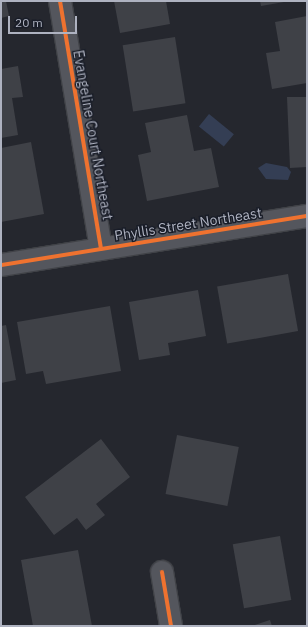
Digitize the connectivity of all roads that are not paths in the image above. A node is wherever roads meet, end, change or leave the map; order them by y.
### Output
1 (60, 1) edge
2 (307, 216) edge
3 (101, 249) junction
4 (1, 265) edge
5 (162, 572) dead end
6 (171, 626) edge

1 - 3 street, Evangeline Court Northeast
2 - 3 street, Phyllis Street Northeast
3 - 4 street, Phyllis Street Northeast
5 - 6 street

